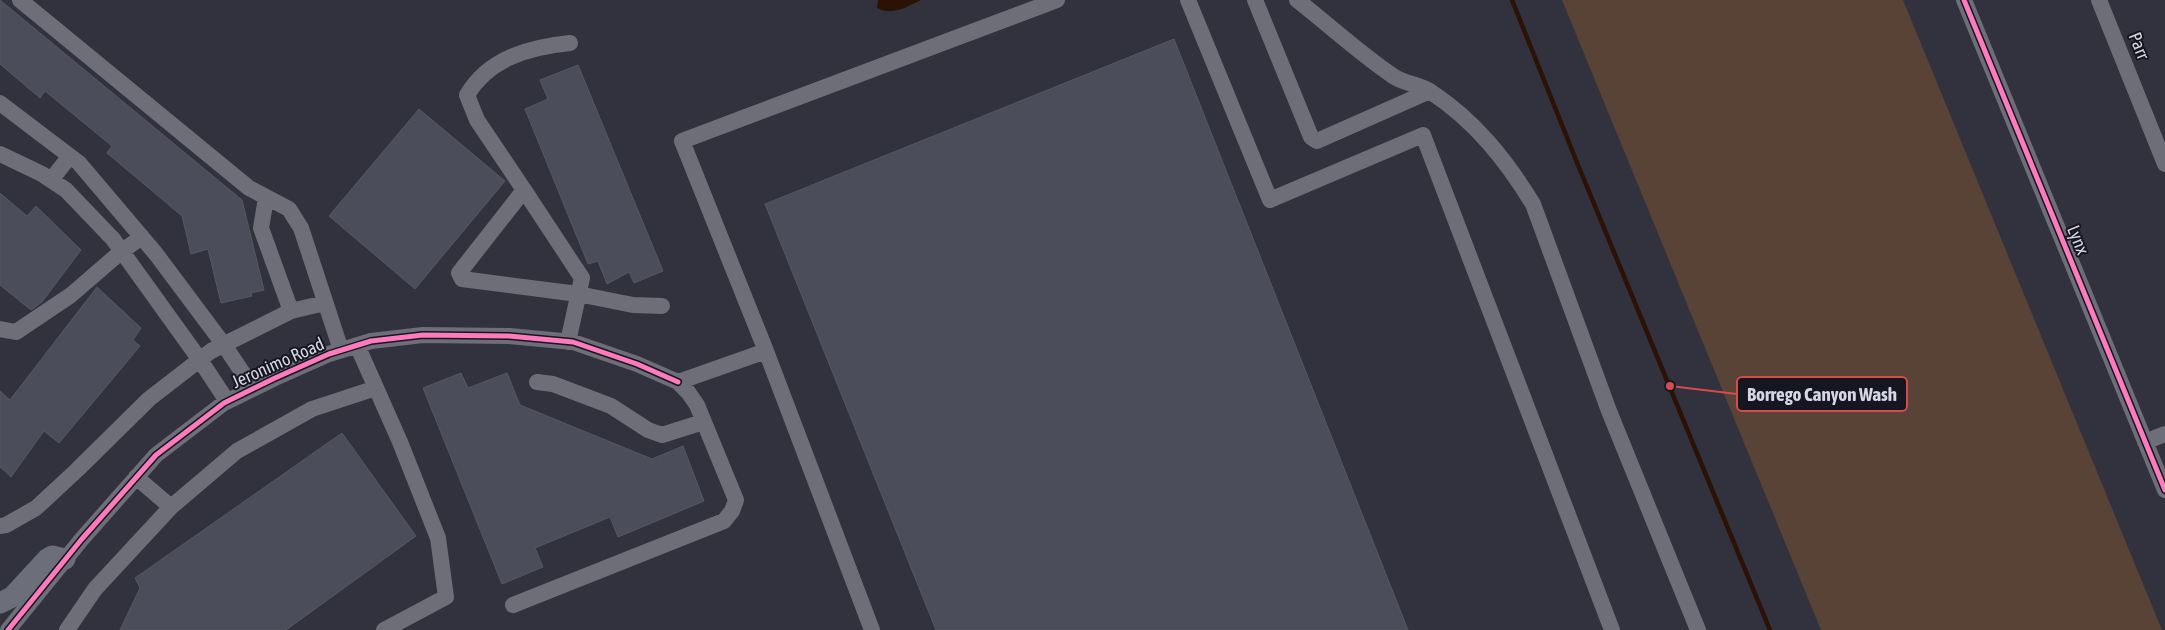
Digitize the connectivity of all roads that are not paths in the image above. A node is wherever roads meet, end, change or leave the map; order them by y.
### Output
1 (20, 0) edge
2 (1057, 0) edge
3 (1188, 0) edge
4 (1255, 0) edge
5 (1297, 0) edge
6 (1964, 0) edge
7 (2104, 2) edge
8 (570, 43) dead end
9 (1430, 91) junction
10 (0, 103) edge
11 (0, 154) edge
12 (70, 156) junction
13 (2165, 164) edge
14 (52, 180) junction
15 (524, 190) junction
16 (266, 198) junction
17 (142, 237) junction
18 (122, 250) junction
19 (579, 294) junction
20 (325, 303) junction
21 (662, 306) dead end
22 (291, 311) junction
23 (0, 329) edge
24 (568, 342) junction
25 (224, 345) junction
26 (357, 345) junction
27 (341, 350) junction
28 (766, 351) junction
29 (200, 360) junction
30 (537, 382) dead end
31 (678, 382) junction
32 (253, 388) junction
33 (376, 388) junction
34 (226, 402) junction
35 (704, 422) junction
36 (2165, 434) edge
37 (2145, 442) junction
38 (136, 477) junction
39 (2165, 490) edge
40 (171, 507) junction
41 (0, 526) edge
42 (65, 559) junction
43 (0, 603) edge
44 (513, 606) dead end
45 (8, 630) edge
46 (67, 630) edge
47 (384, 630) edge
48 (872, 630) edge
49 (1612, 630) edge
50 (1698, 630) edge

1 - 16 street
2 - 28 street
3 - 49 street
4 - 9 street
5 - 9 street
6 - 37 street, Lynx
7 - 13 street, Parr
8 - 15 street
9 - 50 street
10 - 12 street
11 - 14 street
12 - 14 street
12 - 17 street
14 - 18 street
15 - 19 street
15 - 19 street
16 - 20 street
16 - 22 street
17 - 18 street
17 - 25 street
18 - 23 street
18 - 29 street
19 - 21 street
19 - 24 street
20 - 22 street
20 - 27 street
22 - 25 street
24 - 26 street, Jeronimo Road
24 - 31 street, Jeronimo Road
25 - 29 street
25 - 32 street
26 - 27 street, Jeronimo Road
26 - 33 street
27 - 32 street, Jeronimo Road
28 - 31 street
28 - 48 street
29 - 34 street
29 - 41 street
30 - 35 street
31 - 35 street
32 - 34 street, Jeronimo Road
33 - 40 street
33 - 47 street
34 - 38 street, Jeronimo Road
35 - 44 street
36 - 37 street
37 - 39 street, Lynx
38 - 40 street
38 - 42 street, Jeronimo Road
40 - 46 street
42 - 43 main road
42 - 45 street, Jeronimo Road

